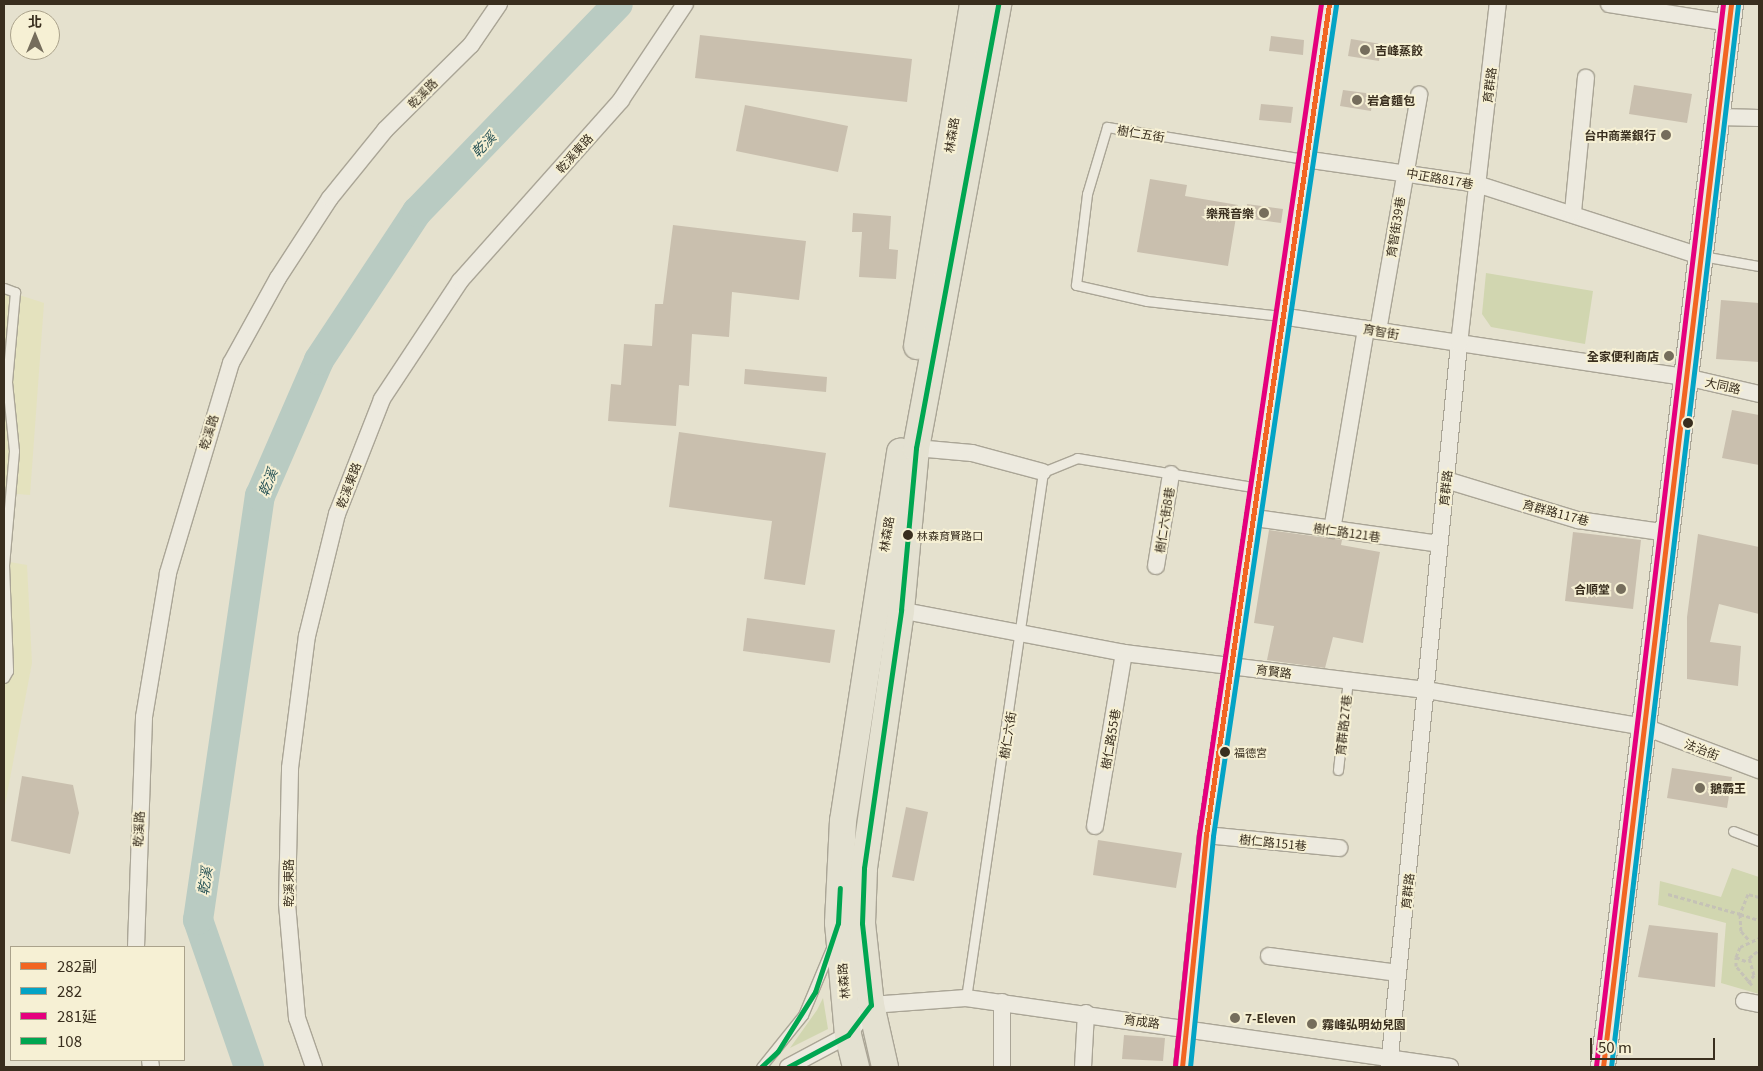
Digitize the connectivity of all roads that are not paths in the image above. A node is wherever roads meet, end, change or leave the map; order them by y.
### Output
1 (499, 4) edge
2 (685, 4) edge
3 (973, 4) edge
4 (998, 4) edge
5 (1329, 4) edge
6 (1498, 4) edge
7 (1609, 4) edge
8 (1730, 13) edge
9 (1586, 78) dead end
10 (1419, 95) dead end
11 (1718, 117) junction
12 (1759, 118) edge
13 (1304, 159) junction
14 (1404, 172) junction
15 (1477, 184) junction
16 (1573, 212) junction
17 (1700, 256) junction
18 (1759, 266) edge
19 (1076, 285) joint
20 (4, 288) edge
21 (1281, 316) junction
22 (1372, 330) junction
23 (1459, 344) junction
24 (1686, 377) junction
25 (1759, 394) edge
26 (916, 448) junction
27 (1043, 472) junction
28 (1171, 474) junction
29 (1446, 480) junction
30 (1259, 488) junction
31 (1255, 518) junction
32 (1332, 530) junction
33 (1668, 533) junction
34 (1439, 544) junction
35 (1156, 566) dead end
36 (875, 604) junction
37 (901, 610) junction
38 (1022, 636) junction
39 (1124, 653) junction
40 (1233, 666) junction
41 (4, 678) edge
42 (1348, 680) junction
43 (1426, 690) junction
44 (1645, 727) junction
45 (1338, 770) dead end
46 (1759, 770) edge
47 (1095, 826) dead end
48 (1733, 831) dead end
49 (1206, 835) junction
50 (1759, 841) edge
51 (1339, 848) dead end
52 (838, 924) junction
53 (136, 946) edge
54 (1269, 956) dead end
55 (1398, 973) junction
56 (966, 998) junction
57 (1002, 1002) junction
58 (870, 1005) junction
59 (1086, 1014) junction
60 (1183, 1026) junction
61 (848, 1035) junction
62 (1390, 1063) edge
63 (314, 1067) edge
64 (761, 1067) edge
65 (788, 1067) edge
66 (856, 1067) edge
67 (885, 1067) edge
68 (1002, 1067) edge
69 (1083, 1067) edge
70 (1182, 1067) edge
71 (1450, 1067) edge
72 (1603, 1067) edge

1 - 53 street, 乾溪路
2 - 63 street, 乾溪東路
3 - 36 main road, 林森路
4 - 26 main road, 林森路
5 - 13 street
6 - 15 street, 育群路
7 - 8 street
8 - 11 street
9 - 16 street
10 - 14 street, 育智街39巷
11 - 12 street
11 - 17 street
13 - 14 street, 中正路817巷
13 - 19 lane, 樹仁五街
13 - 21 street
14 - 15 street, 中正路817巷
14 - 22 street, 育智街39巷
15 - 16 street, 中正路817巷
15 - 23 street, 育群路
16 - 17 street, 中正路817巷
17 - 18 lane
17 - 24 street
19 - 21 lane, 育智街
20 - 41 lane
21 - 22 street, 育智街
21 - 30 street
22 - 23 street, 育智街
22 - 32 street, 育智街39巷
23 - 24 street, 育智街
23 - 29 street, 育群路
24 - 25 street, 大同路
24 - 33 street
26 - 27 street
26 - 37 main road, 林森路
27 - 28 lane
27 - 38 lane, 樹仁六街
28 - 30 lane
28 - 35 street, 樹仁六街8巷
29 - 33 street, 育群路117巷
29 - 34 street, 育群路
30 - 31 street
31 - 32 street, 樹仁路121巷
31 - 40 street
32 - 34 street, 樹仁路121巷
33 - 44 street
34 - 43 street, 育群路
36 - 37 street, 育賢路
36 - 52 main road, 林森路
37 - 38 street, 育賢路
37 - 58 main road, 林森路
38 - 39 street, 育賢路
38 - 56 lane, 樹仁六街
39 - 40 street, 育賢路
39 - 47 street, 樹仁路55巷
40 - 42 street, 育賢路
40 - 49 street
42 - 43 street, 育賢路
42 - 45 lane, 育群路27巷
43 - 44 street, 育賢路
43 - 55 street, 育群路
44 - 46 street, 法治街
44 - 72 street
48 - 50 lane
49 - 51 street, 樹仁路151巷
49 - 60 street
52 - 61 main road, 林森路
52 - 64 lane
54 - 55 street
55 - 62 street, 育群路
56 - 57 street, 育成路
56 - 58 street, 育成路
57 - 59 street, 育成路
57 - 68 street
58 - 61 street
58 - 67 main road, 林森路
59 - 60 street, 育成路
59 - 69 street
60 - 62 street, 育成路
60 - 70 street
61 - 65 street
61 - 66 main road, 林森路
62 - 71 street, 育成路

